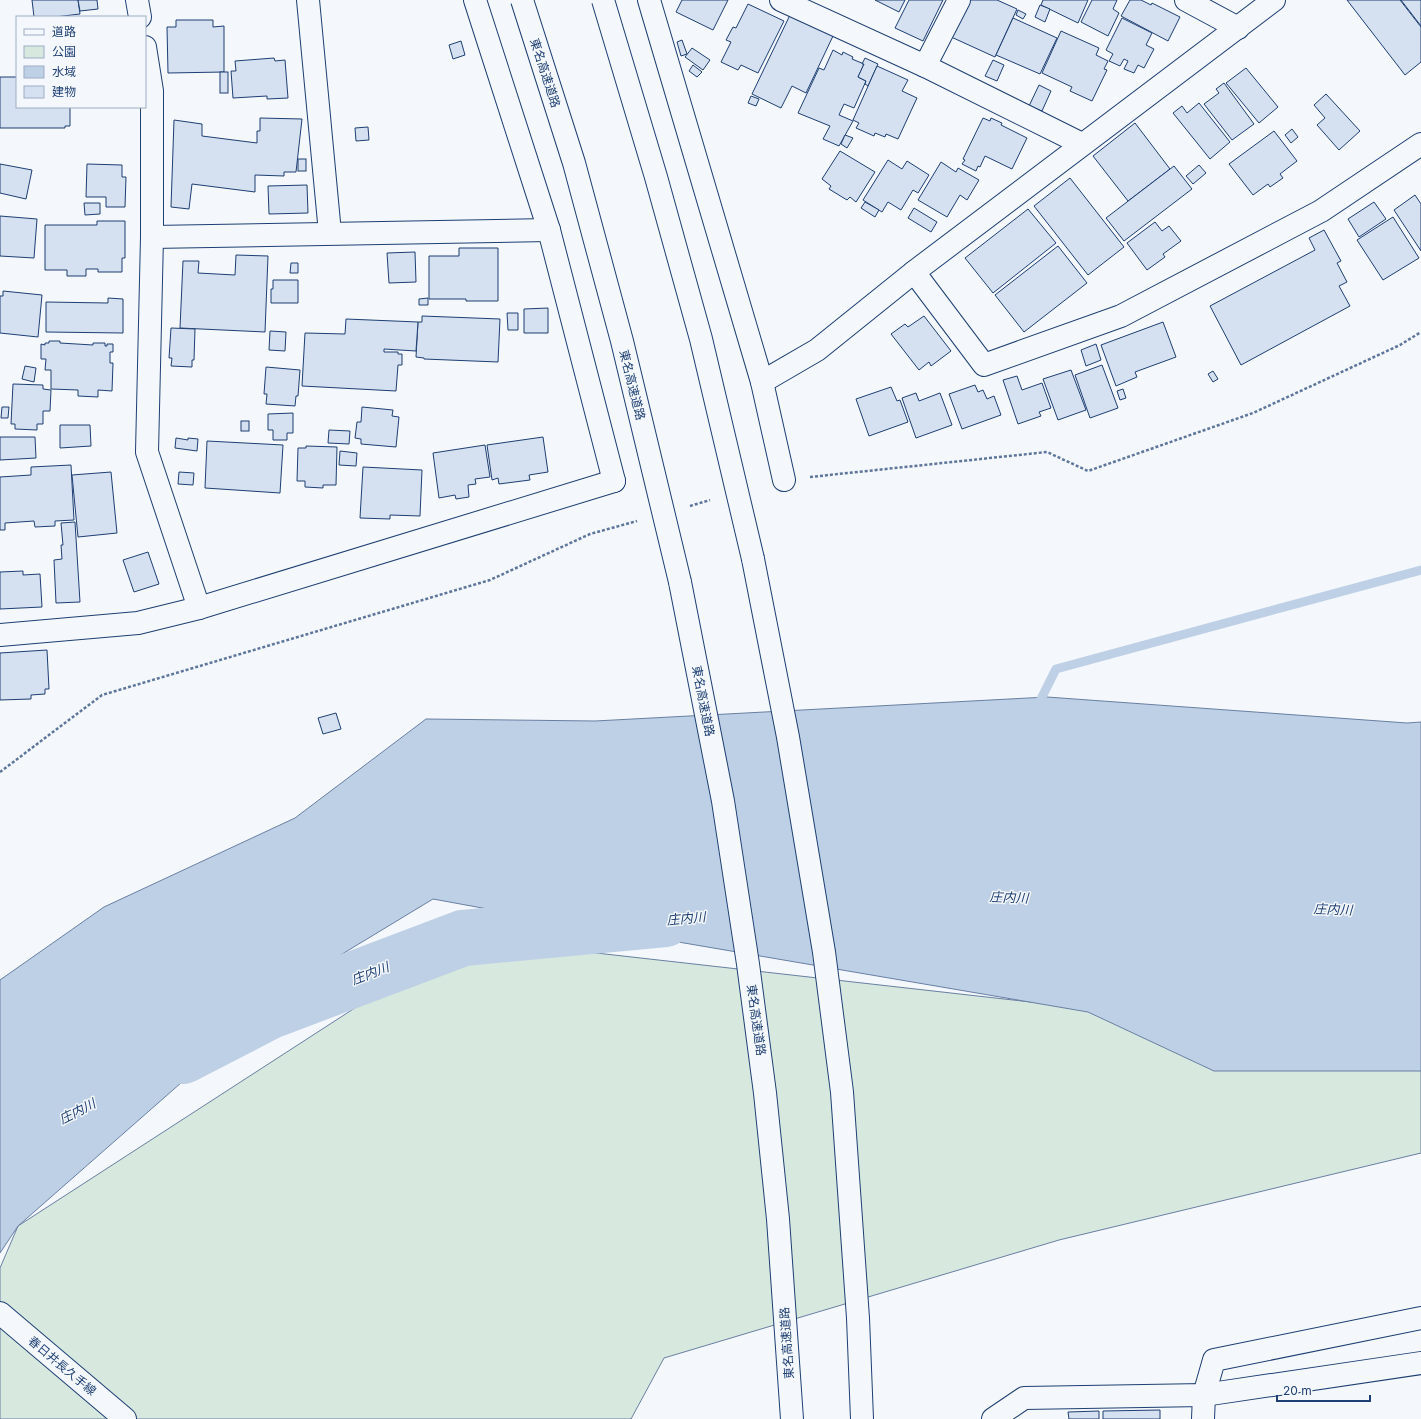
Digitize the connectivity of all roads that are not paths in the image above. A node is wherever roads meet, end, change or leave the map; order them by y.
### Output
1 (137, 0) edge
2 (308, 0) edge
3 (474, 0) edge
4 (522, 0) edge
5 (603, 0) edge
6 (649, 0) edge
7 (781, 0) edge
8 (959, 0) edge
9 (1186, 0) edge
10 (1274, 0) edge
11 (140, 16) edge
12 (1238, 28) junction
13 (146, 53) edge
14 (925, 66) junction
15 (1082, 144) junction
16 (1421, 144) edge
17 (549, 230) junction
18 (330, 233) junction
19 (152, 237) junction
20 (914, 272) junction
21 (762, 382) junction
22 (784, 480) road end
23 (199, 608) junction
24 (0, 635) edge
25 (0, 1313) edge
26 (1421, 1318) edge
27 (1421, 1363) edge
28 (1204, 1395) junction
29 (125, 1419) edge
30 (792, 1419) edge
31 (862, 1419) edge
32 (993, 1419) edge
33 (1203, 1419) edge

1 - 11 main road
2 - 18 main road
3 - 17 main road
4 - 30 main road, 東名高速道路, bridge
5 - 31 main road, bridge
6 - 21 main road
7 - 14 main road
8 - 14 main road
9 - 12 main road
10 - 12 main road
12 - 15 main road
13 - 19 main road
14 - 15 main road
15 - 20 main road
16 - 20 main road
17 - 18 main road
17 - 23 main road
18 - 19 main road
19 - 23 main road
20 - 21 main road
21 - 22 main road
23 - 24 main road
25 - 29 main road, 春日井長久手線
26 - 28 main road
27 - 28 main road
28 - 32 main road
28 - 33 main road

